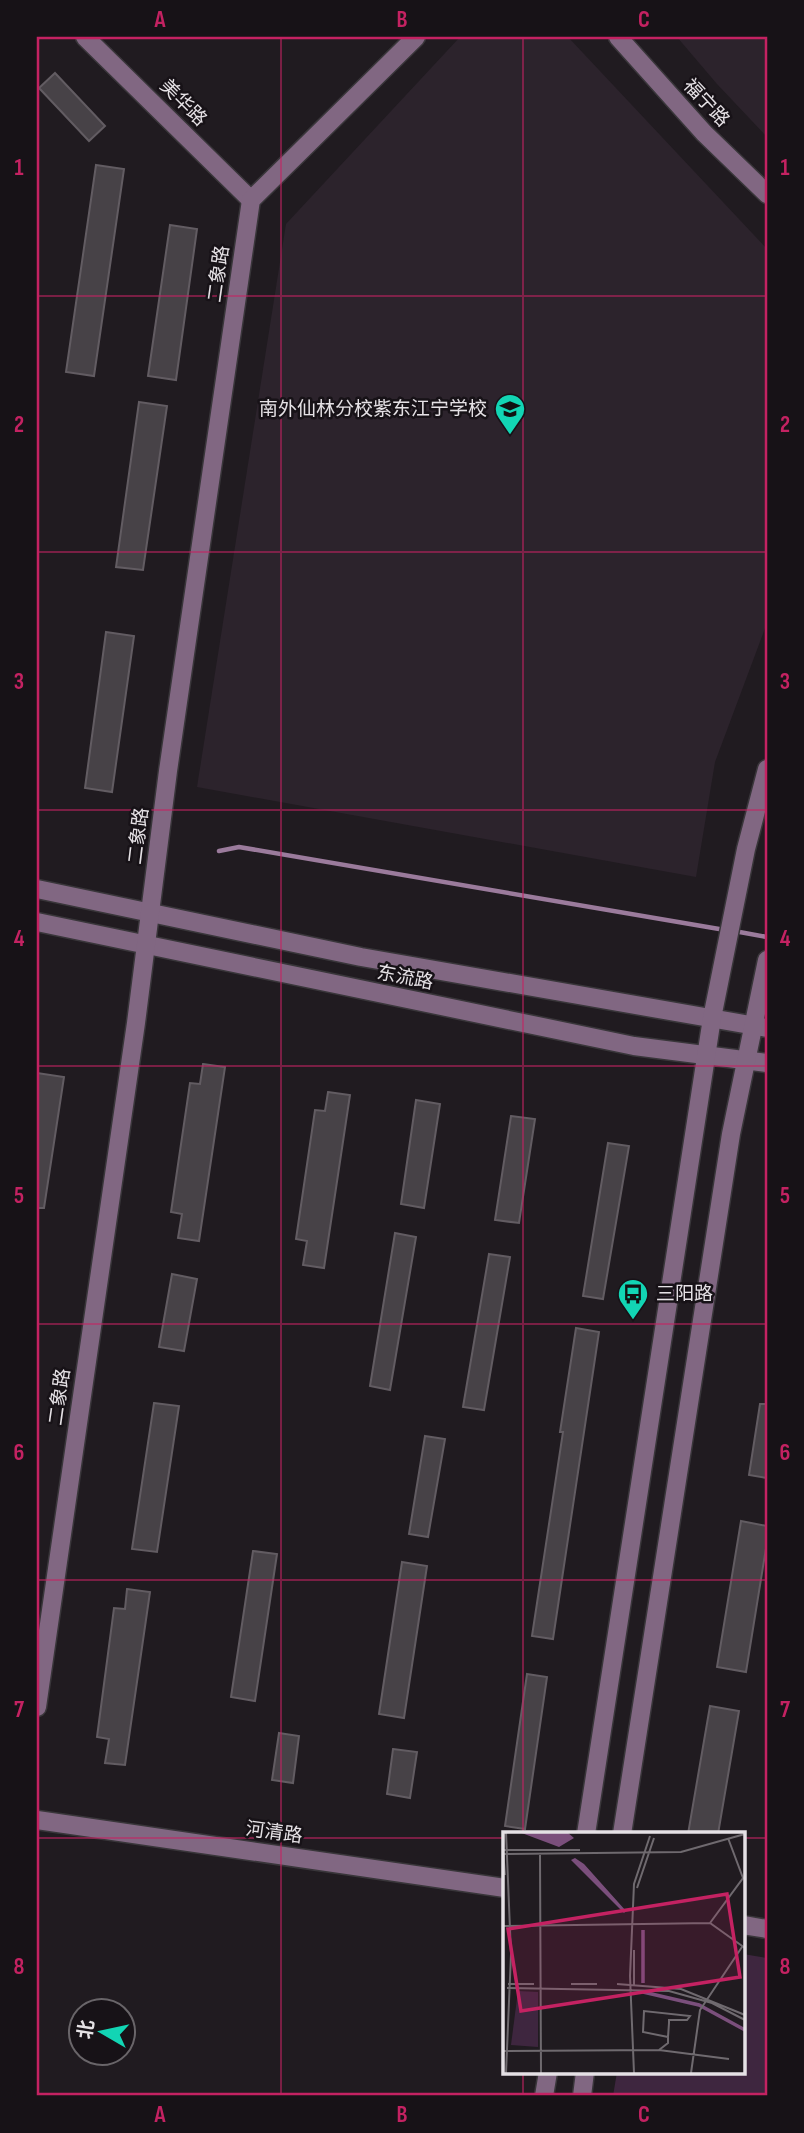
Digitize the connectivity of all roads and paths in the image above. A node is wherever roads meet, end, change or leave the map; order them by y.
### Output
1 (85, 37) edge
2 (416, 37) edge
3 (618, 37) edge
4 (767, 194) edge
5 (251, 200) junction
6 (767, 769) edge
7 (37, 889) edge
8 (150, 912) junction
9 (37, 922) edge
10 (146, 946) junction
11 (766, 964) edge
12 (712, 1018) junction
13 (760, 1027) edge
14 (707, 1055) junction
15 (746, 1060) junction
16 (767, 1063) edge
17 (37, 1707) edge
18 (37, 1820) edge
19 (586, 1832) edge
20 (622, 1832) edge
21 (503, 1888) edge
22 (744, 1925) edge
23 (767, 1929) edge
24 (548, 2074) edge
25 (585, 2074) edge
26 (544, 2096) edge
27 (582, 2096) edge

1 - 5 main road, 美华路
2 - 5 main road
3 - 4 main road, 福宁路
5 - 8 main road, 二象路
6 - 12 main road
7 - 8 main road, 东流路
8 - 10 main road, 二象路
8 - 12 main road, 东流路
9 - 10 main road, 东流路
10 - 14 main road, 东流路
10 - 17 main road, 二象路
11 - 13 main road
12 - 13 main road, 东流路
12 - 14 main road
13 - 15 main road
14 - 15 main road, 东流路
14 - 19 main road
15 - 16 main road, 东流路
15 - 20 main road
18 - 21 main road, 河清路
22 - 23 main road
24 - 26 main road
25 - 27 main road

